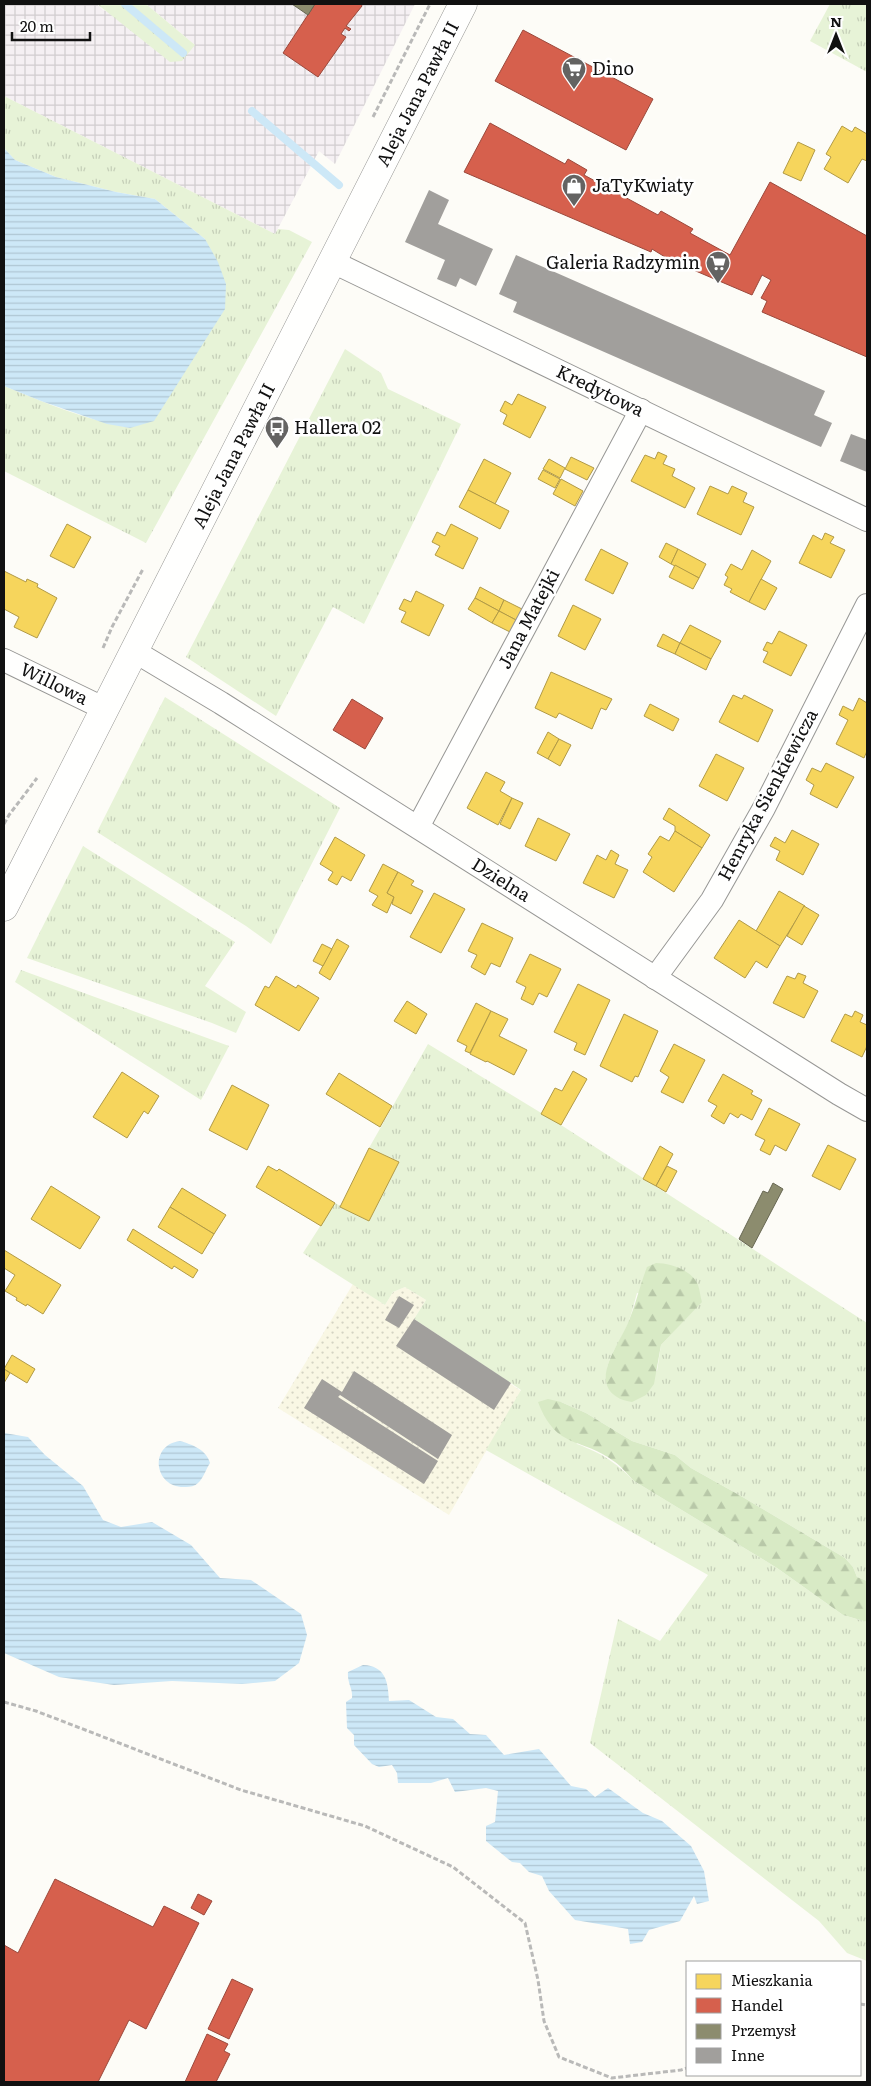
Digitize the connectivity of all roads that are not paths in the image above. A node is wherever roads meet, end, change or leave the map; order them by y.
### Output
1 (463, 4) edge
2 (333, 262) junction
3 (641, 410) junction
4 (867, 520) edge
5 (867, 605) edge
6 (134, 651) junction
7 (4, 660) edge
8 (105, 709) junction
9 (418, 827) junction
10 (4, 907) edge
11 (655, 978) junction
12 (867, 1110) edge

1 - 2 street, Aleja Jana Pawła II
2 - 3 street, Kredytowa
2 - 6 street, Aleja Jana Pawła II
3 - 4 street, Kredytowa
3 - 9 street, Jana Matejki
5 - 11 street, Henryka Sienkiewicza
6 - 8 street, Aleja Jana Pawła II
6 - 9 street, Dzielna
7 - 8 street, Willowa
8 - 10 street, Aleja Jana Pawła II
9 - 11 street, Dzielna
11 - 12 street, Dzielna

